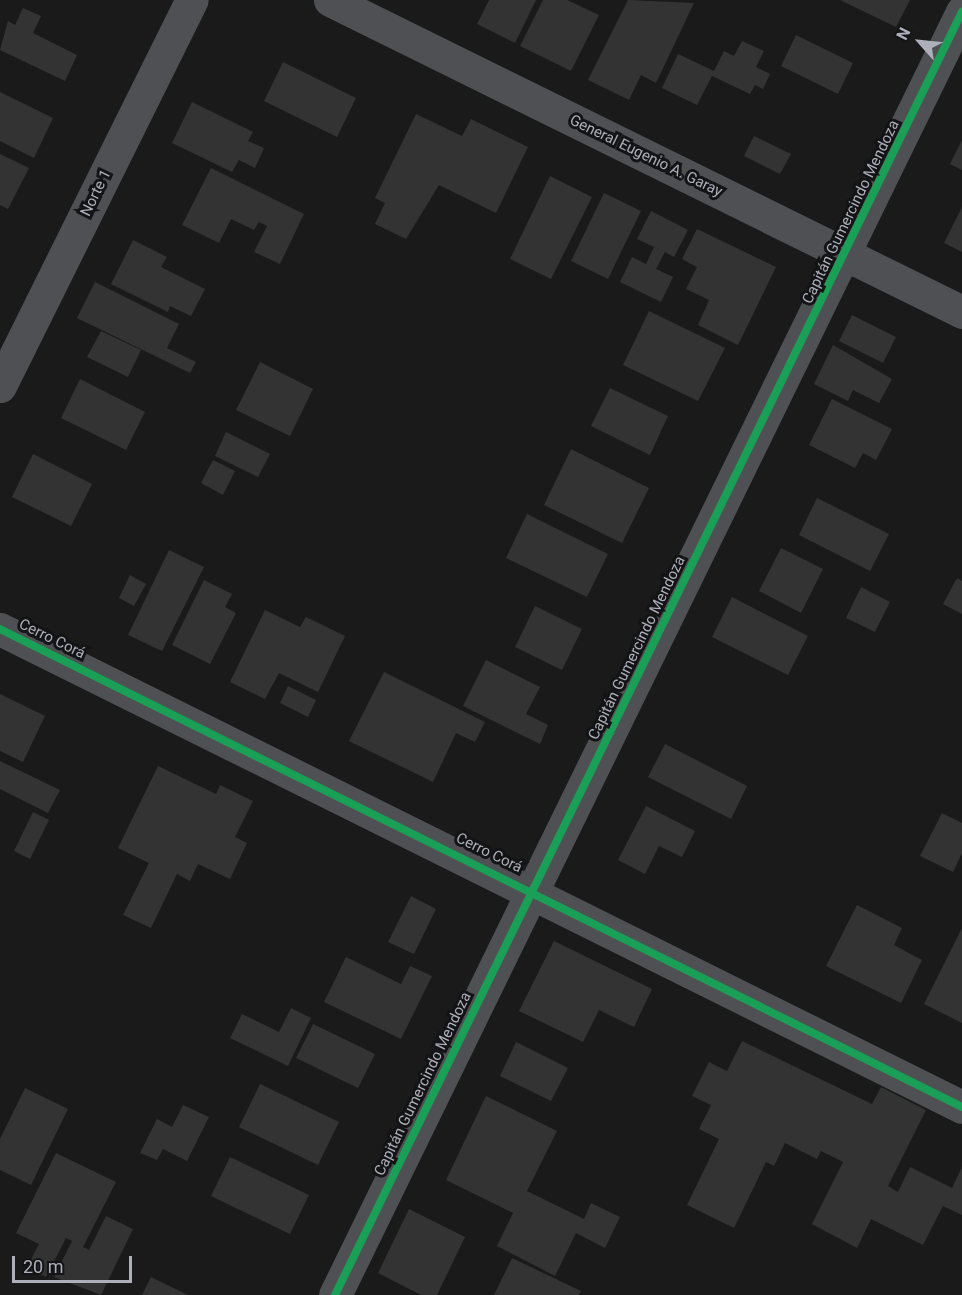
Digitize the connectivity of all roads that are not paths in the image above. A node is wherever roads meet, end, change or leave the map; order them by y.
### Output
1 (192, 0) edge
2 (330, 0) edge
3 (962, 12) edge
4 (846, 255) junction
5 (962, 312) edge
6 (0, 386) edge
7 (0, 629) edge
8 (532, 889) junction
9 (962, 1107) edge
10 (335, 1295) edge

1 - 6 street, Norte 1
2 - 4 street, General Eugenio A. Garay
3 - 4 street, Capitán Gumercindo Mendoza
4 - 5 street, General Eugenio A. Garay
4 - 8 street, Capitán Gumercindo Mendoza
7 - 8 street, Cerro Corá
8 - 9 street, Cerro Corá
8 - 10 street, Capitán Gumercindo Mendoza

